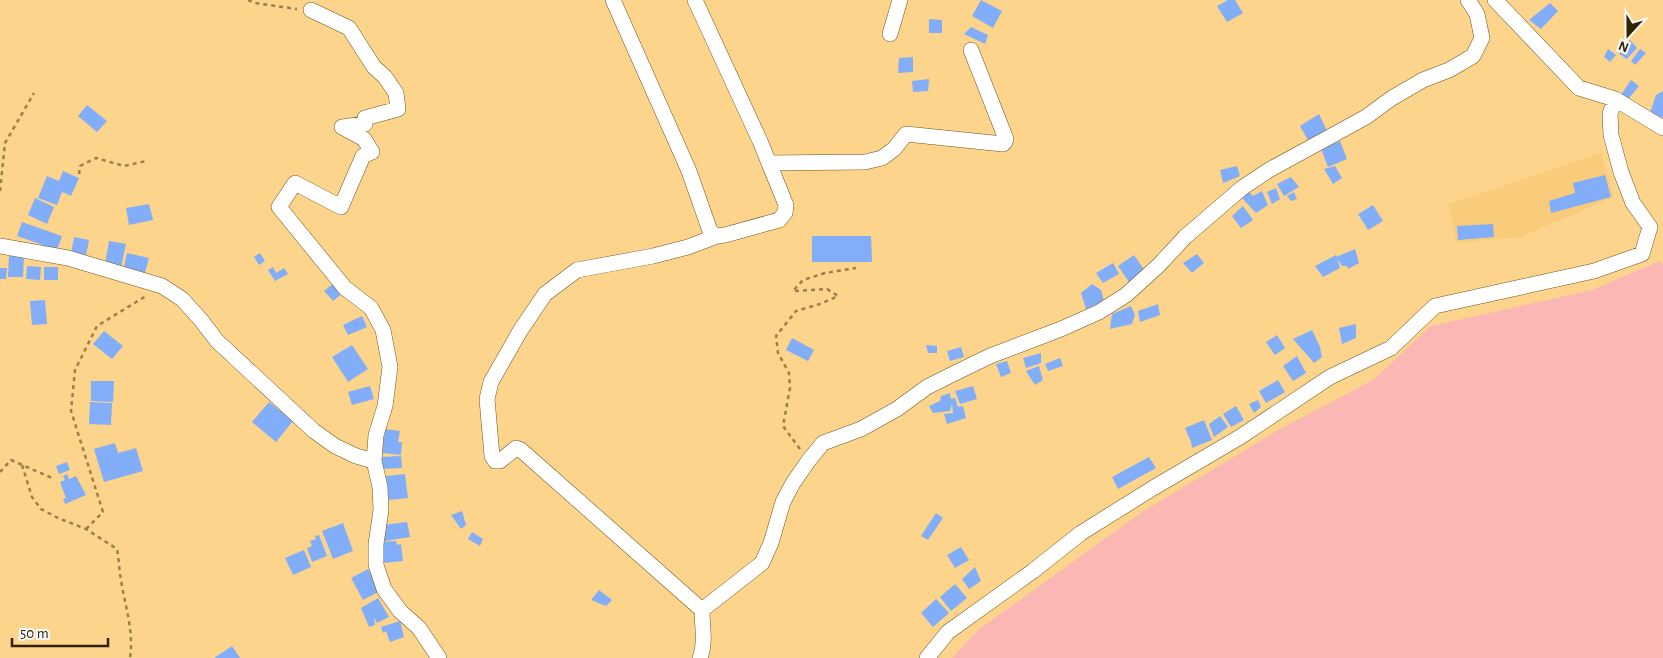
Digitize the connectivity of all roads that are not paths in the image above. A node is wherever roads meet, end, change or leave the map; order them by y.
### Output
1 (613, 0) edge
2 (695, 0) edge
3 (900, 0) edge
4 (1468, 0) edge
5 (1495, 0) edge
6 (311, 10) road end
7 (890, 34) dead end
8 (971, 50) dead end
9 (1615, 99) junction
10 (1663, 128) edge
11 (769, 163) junction
12 (717, 236) junction
13 (0, 246) edge
14 (374, 462) junction
15 (702, 610) junction
16 (439, 658) edge
17 (700, 658) edge
18 (927, 658) edge

1 - 12 street
2 - 11 street
3 - 7 street
4 - 15 street
5 - 9 street
6 - 14 street
8 - 11 street
9 - 10 street
9 - 18 street
11 - 12 street
12 - 15 street
13 - 14 street
14 - 16 street
15 - 17 street

